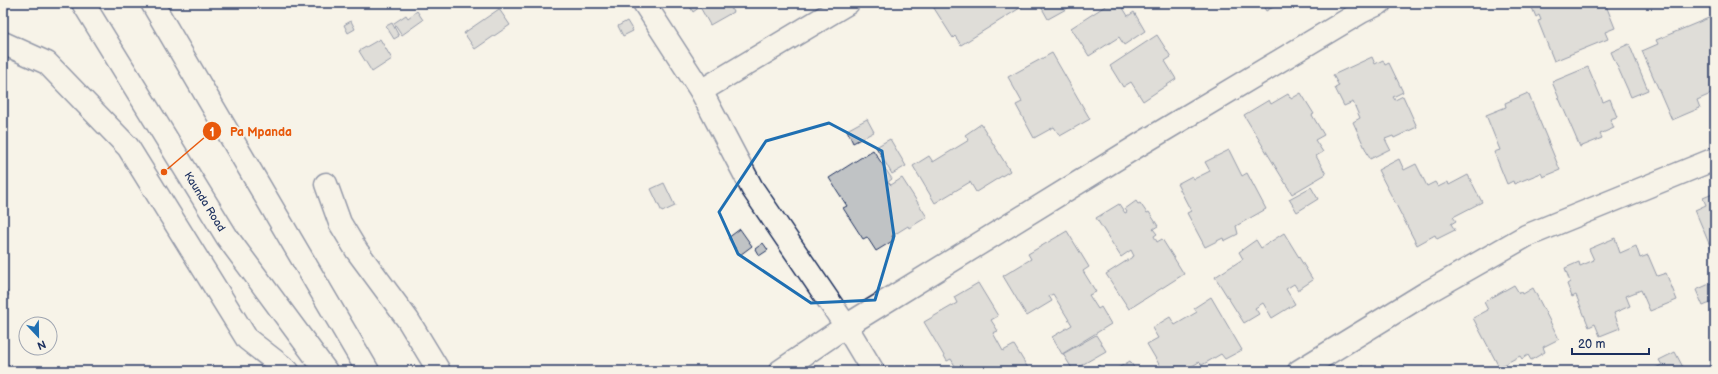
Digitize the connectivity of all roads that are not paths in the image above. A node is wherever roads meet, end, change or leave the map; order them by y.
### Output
1 (83, 3) edge
2 (152, 3) edge
3 (644, 3) edge
4 (848, 3) edge
5 (1380, 3) edge
6 (3, 43) edge
7 (701, 91) junction
8 (1715, 158) edge
9 (326, 184) dead end
10 (846, 326) junction
11 (288, 371) edge
12 (326, 371) edge
13 (368, 371) edge
14 (439, 371) edge
15 (780, 371) edge
16 (873, 371) edge
17 (1299, 371) edge

1 - 12 street, Kaunda Road
2 - 13 street
3 - 7 street
4 - 7 street
5 - 10 street
6 - 11 street
7 - 10 street
8 - 17 street
9 - 14 street
10 - 15 street
10 - 16 street

